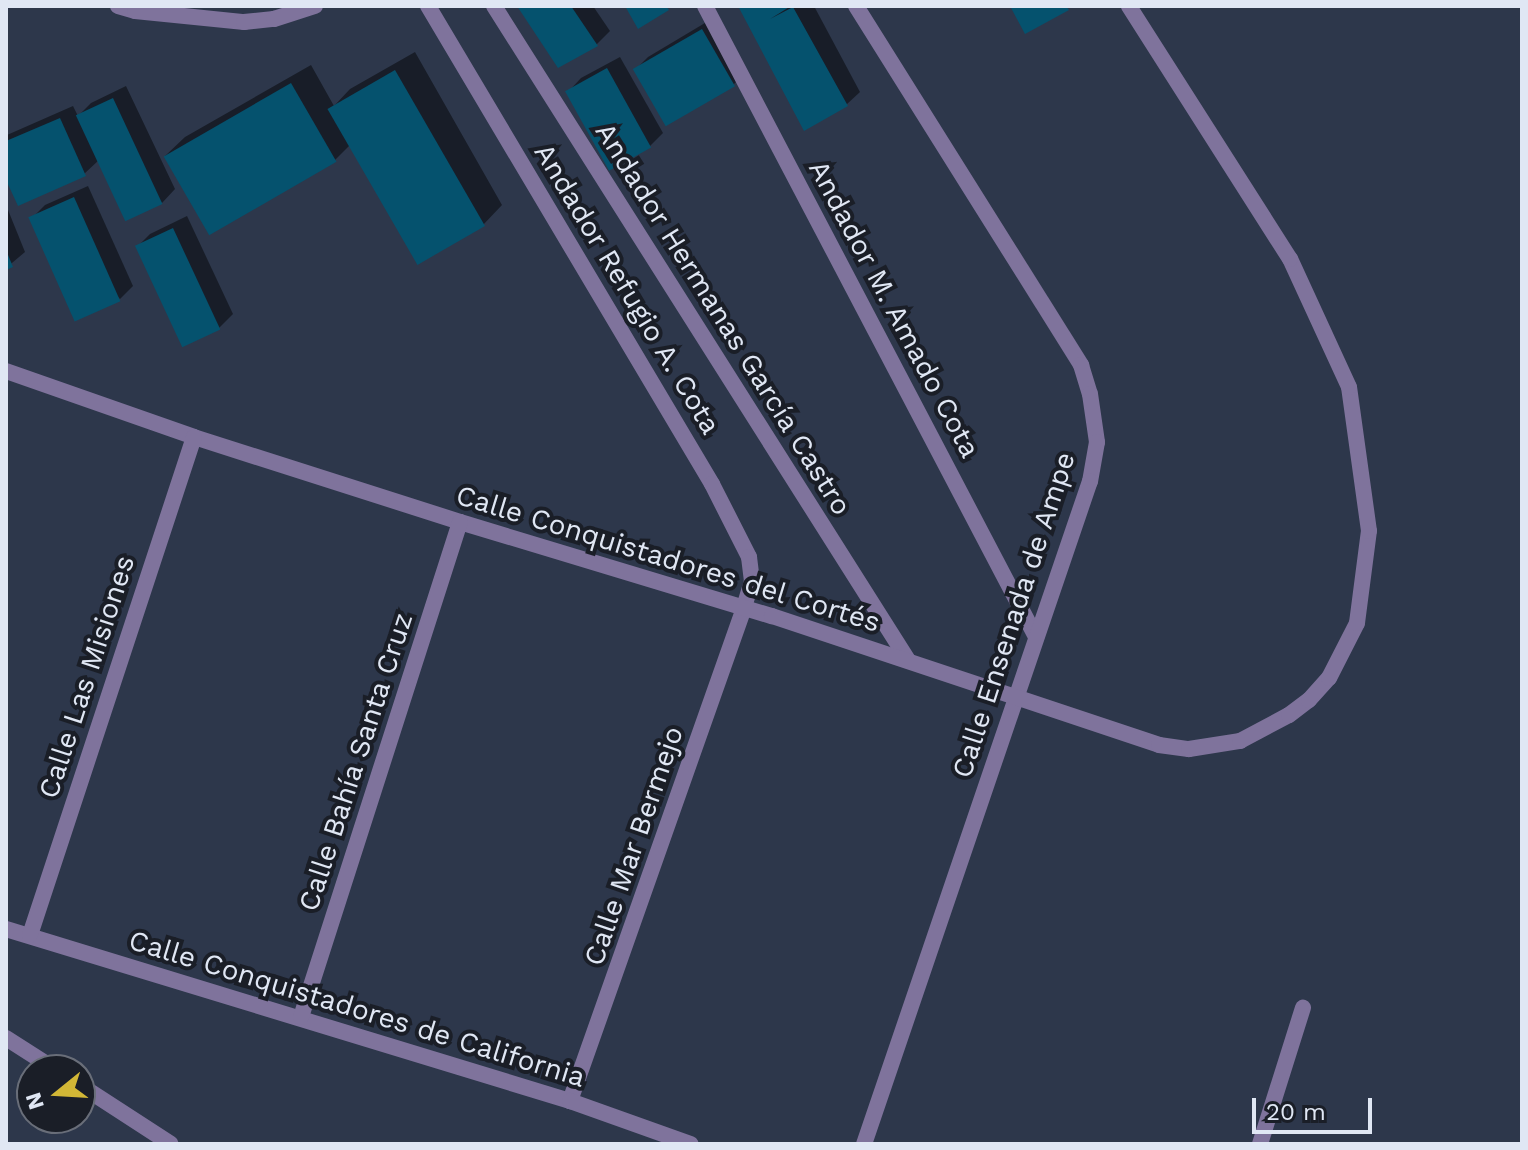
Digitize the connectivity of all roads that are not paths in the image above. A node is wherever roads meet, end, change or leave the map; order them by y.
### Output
1 (118, 6) edge
2 (315, 6) edge
3 (428, 6) edge
4 (494, 6) edge
5 (705, 6) edge
6 (856, 6) edge
7 (1129, 6) edge
8 (135, 9) edge
9 (6, 371) edge
10 (194, 437) junction
11 (460, 522) junction
12 (744, 608) junction
13 (1036, 637) junction
14 (908, 660) junction
15 (1017, 696) junction
16 (6, 929) edge
17 (30, 935) junction
18 (1303, 1008) dead end
19 (301, 1017) junction
20 (6, 1038) edge
21 (31, 1054) edge
22 (96, 1095) edge
23 (570, 1101) junction
24 (171, 1144) edge
25 (691, 1144) edge
26 (864, 1144) edge
27 (1260, 1144) edge

1 - 8 street
2 - 8 street
3 - 12 street, Andador Refugio A. Cota
4 - 14 street, Andador Hermanas García Castro
5 - 13 street, Andador M. Amado Cota
6 - 13 street, Calle Ensenada de Ampe
7 - 15 street, Calle Conquistadores del Cortés
9 - 10 street, Calle Conquistadores del Cortés
10 - 11 street, Calle Conquistadores del Cortés
10 - 17 street, Calle Las Misiones
11 - 12 street, Calle Conquistadores del Cortés
11 - 19 street, Calle Bahía Santa Cruz
12 - 14 street, Calle Conquistadores del Cortés
12 - 23 street, Calle Mar Bermejo
13 - 15 street, Calle Ensenada de Ampe
14 - 15 street, Calle Conquistadores del Cortés
15 - 26 street, Calle Ensenada de Ampe
16 - 17 street, Calle Conquistadores de California
17 - 19 street, Calle Conquistadores de California
18 - 27 street
19 - 23 street, Calle Conquistadores de California
20 - 21 street
22 - 24 street
23 - 25 street, Calle Conquistadores de California

